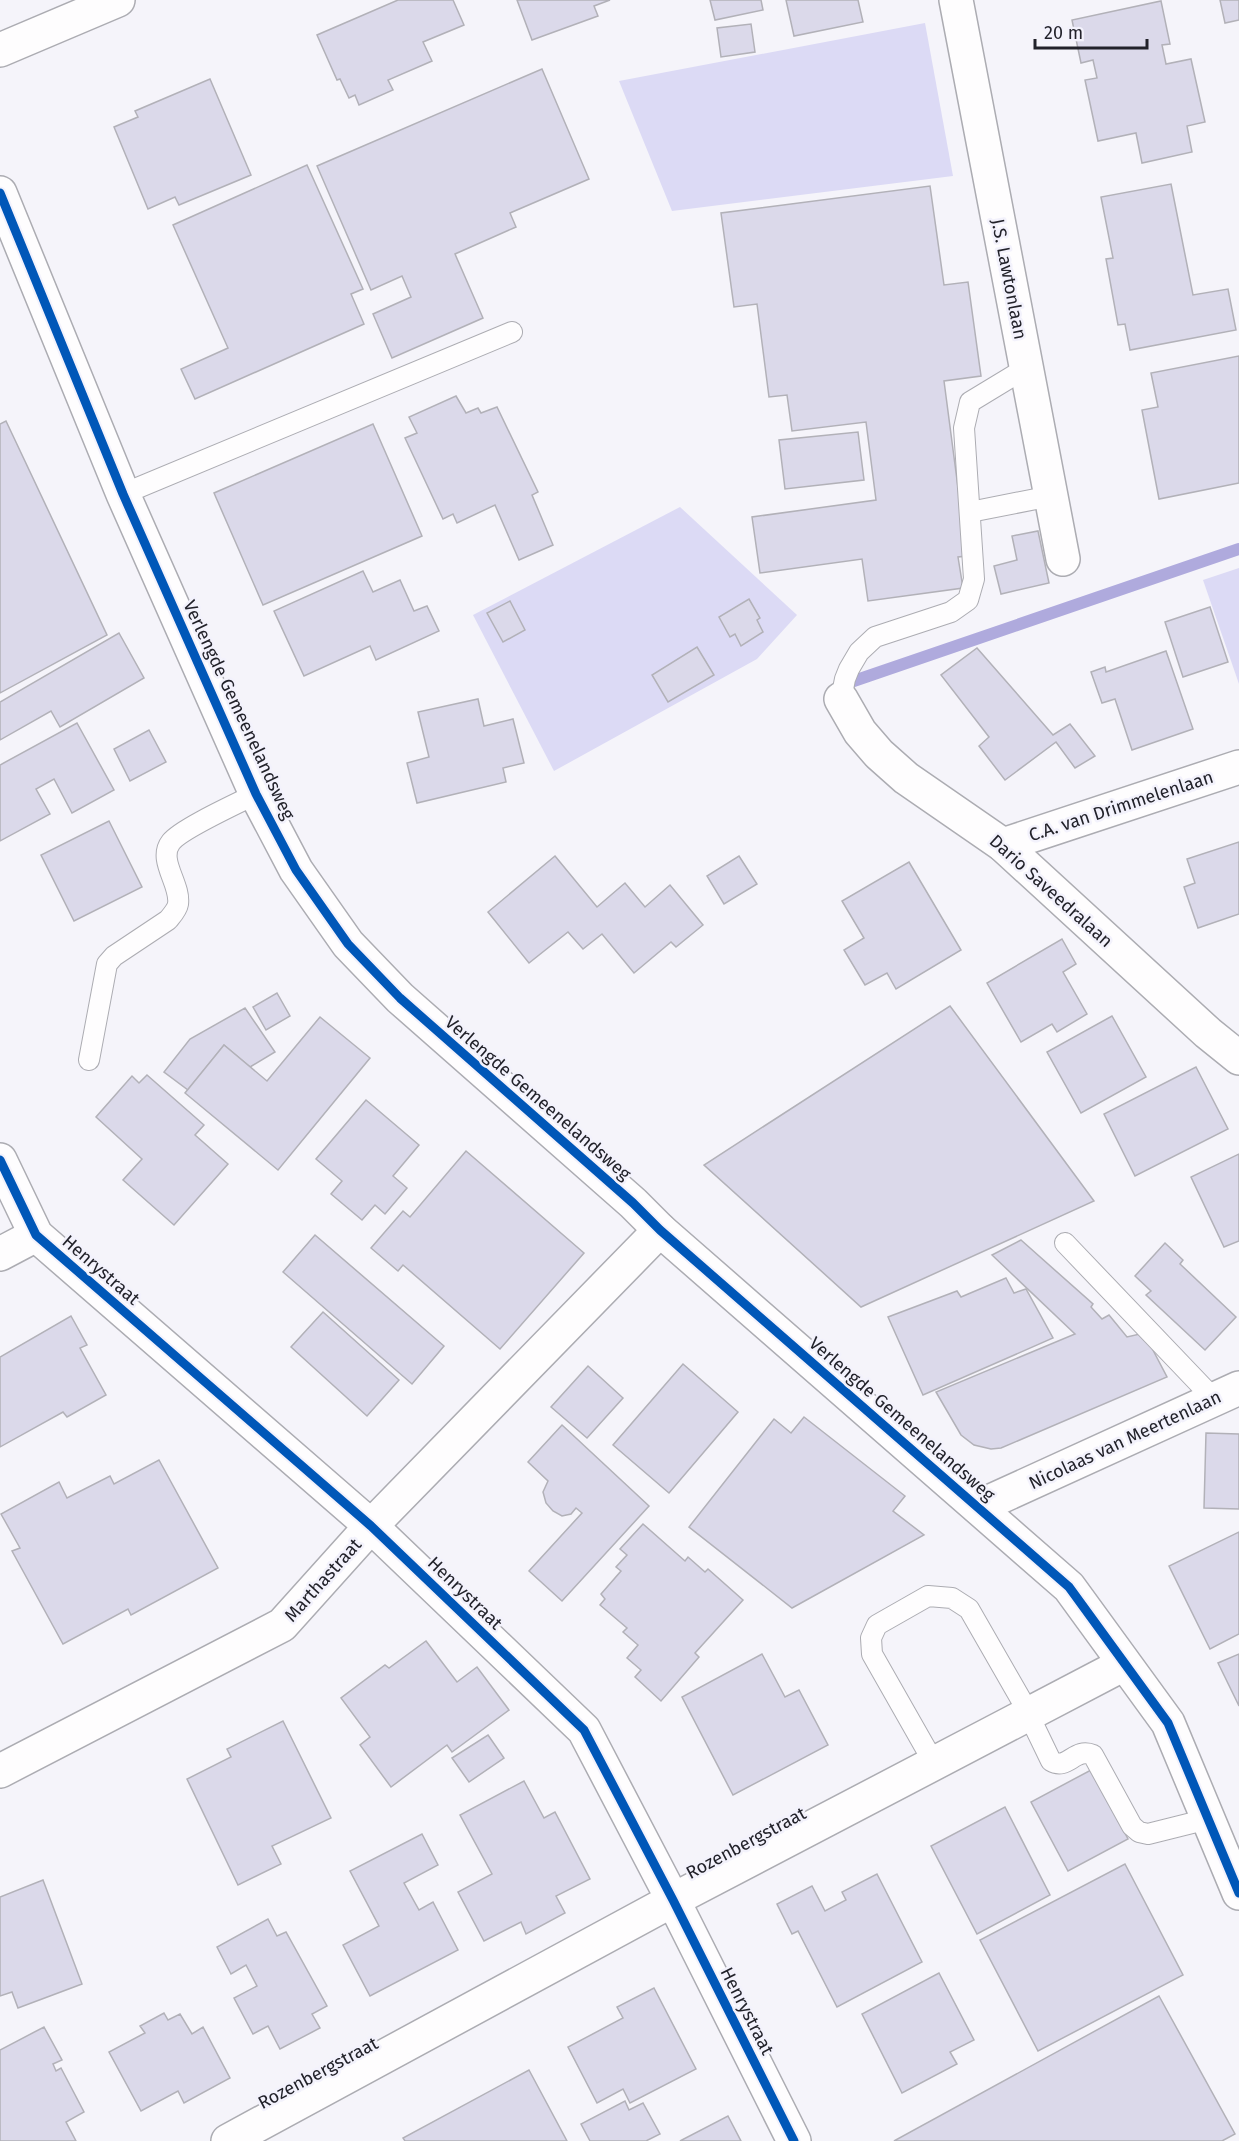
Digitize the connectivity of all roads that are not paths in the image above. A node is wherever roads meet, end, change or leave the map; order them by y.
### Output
1 (118, 0) edge
2 (956, 0) edge
3 (0, 50) edge
4 (0, 193) edge
5 (512, 332) dead end
6 (1026, 369) junction
7 (123, 494) junction
8 (1051, 496) junction
9 (970, 512) junction
10 (1063, 559) dead end
11 (841, 699) joint
12 (1239, 767) edge
13 (256, 794) junction
14 (1003, 845) junction
15 (1239, 1058) edge
16 (89, 1060) dead end
17 (0, 1160) edge
18 (660, 1230) junction
19 (36, 1235) junction
20 (1065, 1243) dead end
21 (0, 1254) edge
22 (1226, 1394) edge
23 (978, 1507) junction
24 (371, 1526) junction
25 (1124, 1664) junction
26 (1029, 1714) junction
27 (934, 1764) junction
28 (0, 1771) edge
29 (1208, 1819) junction
30 (1239, 1893) edge
31 (673, 1900) junction
32 (228, 2141) edge
33 (794, 2141) edge

1 - 3 street
2 - 6 street, J.S. Lawtonlaan
4 - 7 street, Verlengde Gemeenelandsweg
5 - 7 lane
6 - 8 street, J.S. Lawtonlaan
6 - 9 lane
7 - 13 street, Verlengde Gemeenelandsweg
8 - 9 lane
8 - 10 street, J.S. Lawtonlaan
9 - 11 lane
11 - 14 street, Dario Saveedralaan
12 - 14 street, C.A. van Drimmelenlaan
13 - 16 lane
13 - 18 street, Verlengde Gemeenelandsweg
14 - 15 street, Dario Saveedralaan
17 - 19 street, Henrystraat
18 - 23 street, Verlengde Gemeenelandsweg
18 - 24 street, Marthastraat
19 - 21 street
19 - 24 street, Henrystraat
20 - 22 lane
22 - 23 street, Nicolaas van Meertenlaan
23 - 25 street, Verlengde Gemeenelandsweg
24 - 28 street, Marthastraat
24 - 31 street, Henrystraat
25 - 26 street, Rozenbergstraat
25 - 29 street, Verlengde Gemeenelandsweg
26 - 27 street, Rozenbergstraat
26 - 27 lane
26 - 29 lane
27 - 31 street, Rozenbergstraat
29 - 30 street, Verlengde Gemeenelandsweg
31 - 32 street, Rozenbergstraat
31 - 33 street, Henrystraat

